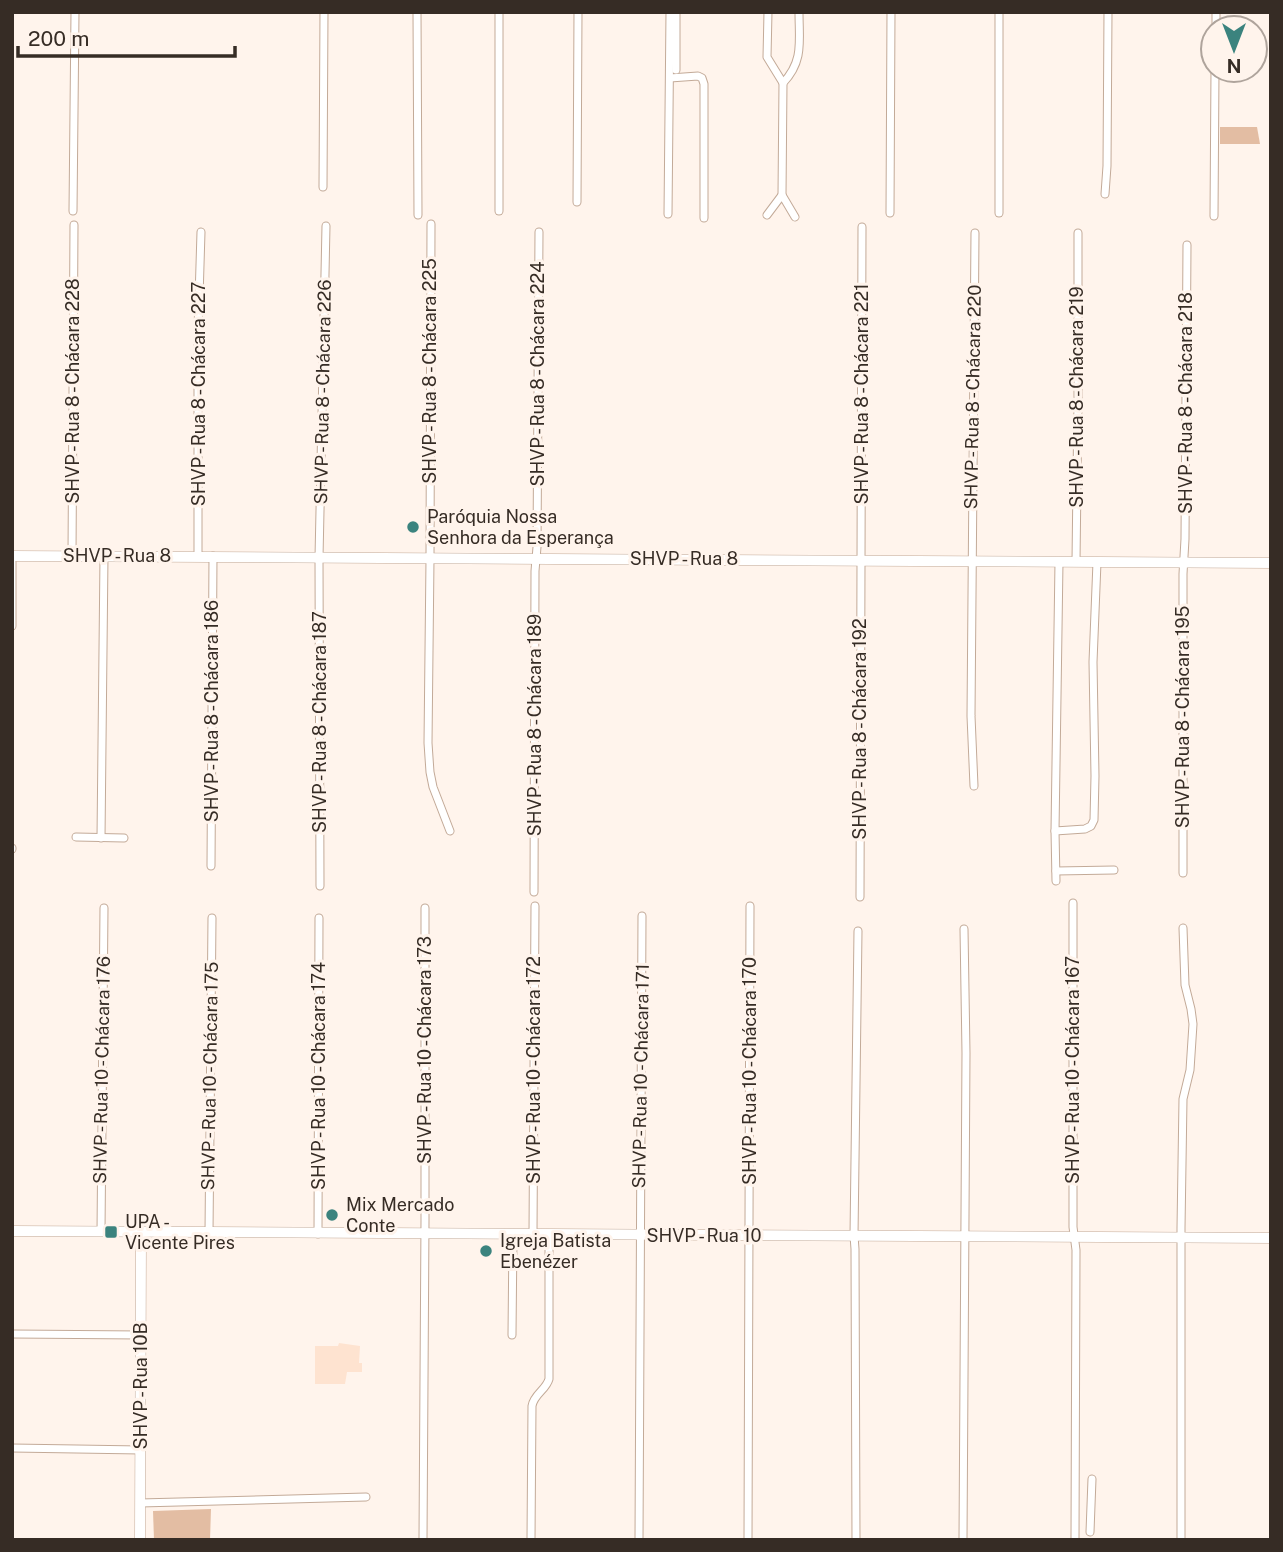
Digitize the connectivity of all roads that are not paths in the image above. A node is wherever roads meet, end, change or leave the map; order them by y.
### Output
1 (75, 12) edge
2 (324, 12) edge
3 (417, 12) edge
4 (499, 12) edge
5 (578, 12) edge
6 (670, 12) edge
7 (676, 12) edge
8 (768, 12) edge
9 (799, 12) edge
10 (891, 12) edge
11 (999, 12) edge
12 (1108, 12) edge
13 (676, 70) dead end
14 (670, 78) junction
15 (783, 83) junction
16 (1216, 84) edge
17 (323, 187) dead end
18 (1105, 194) dead end
19 (782, 195) junction
20 (577, 202) dead end
21 (73, 211) dead end
22 (499, 211) dead end
23 (890, 213) dead end
24 (667, 214) dead end
25 (999, 214) dead end
26 (418, 215) dead end
27 (767, 215) dead end
28 (1214, 216) dead end
29 (795, 217) dead end
30 (704, 218) dead end
31 (431, 224) dead end
32 (74, 225) dead end
33 (326, 226) dead end
34 (862, 228) dead end
35 (201, 232) dead end
36 (539, 232) dead end
37 (975, 233) dead end
38 (1078, 233) dead end
39 (1187, 245) dead end
40 (12, 556) edge
41 (72, 556) junction
42 (104, 556) junction
43 (198, 556) junction
44 (213, 556) junction
45 (319, 558) junction
46 (430, 559) junction
47 (536, 559) junction
48 (860, 561) junction
49 (12, 562) edge
50 (971, 562) junction
51 (1059, 562) junction
52 (1076, 562) junction
53 (1097, 562) junction
54 (1185, 562) junction
55 (1271, 563) edge
56 (12, 626) edge
57 (974, 786) dead end
58 (450, 831) dead end
59 (1055, 831) junction
60 (76, 837) dead end
61 (101, 838) junction
62 (124, 838) dead end
63 (211, 866) dead end
64 (1114, 870) dead end
65 (1056, 871) junction
66 (1183, 873) dead end
67 (1056, 881) dead end
68 (320, 886) dead end
69 (534, 892) dead end
70 (860, 897) dead end
71 (1073, 903) dead end
72 (535, 906) dead end
73 (750, 906) dead end
74 (104, 908) dead end
75 (425, 908) dead end
76 (642, 916) dead end
77 (212, 918) dead end
78 (318, 918) dead end
79 (1183, 928) dead end
80 (964, 929) dead end
81 (858, 931) dead end
82 (12, 1231) edge
83 (100, 1232) junction
84 (141, 1233) junction
85 (209, 1233) junction
86 (318, 1234) junction
87 (425, 1234) junction
88 (513, 1234) junction
89 (533, 1234) junction
90 (550, 1235) junction
91 (640, 1235) junction
92 (749, 1236) junction
93 (854, 1237) junction
94 (1074, 1237) junction
95 (966, 1238) junction
96 (1182, 1238) junction
97 (1271, 1238) edge
98 (12, 1334) edge
99 (141, 1335) junction
100 (512, 1335) dead end
101 (12, 1448) edge
102 (141, 1450) junction
103 (1092, 1479) dead end
104 (1076, 1487) junction
105 (1092, 1489) junction
106 (366, 1497) dead end
107 (140, 1503) junction
108 (1090, 1532) dead end
109 (140, 1540) edge
110 (423, 1540) edge
111 (531, 1540) edge
112 (639, 1540) edge
113 (748, 1540) edge
114 (856, 1540) edge
115 (963, 1540) edge
116 (1076, 1540) edge
117 (1181, 1540) edge

1 - 21 street
2 - 17 street
3 - 26 street
4 - 22 street
5 - 20 street
6 - 14 street
7 - 13 street
8 - 15 street
9 - 15 street
10 - 23 street
11 - 25 street
12 - 18 street
14 - 24 street
14 - 30 street
15 - 19 street
16 - 28 street
19 - 27 street
19 - 29 street
31 - 46 street, SHVP - Rua 8 - Chácara 225
32 - 41 street, SHVP - Rua 8 - Chácara 228
33 - 45 street, SHVP - Rua 8 - Chácara 226
34 - 48 street, SHVP - Rua 8 - Chácara 221
35 - 43 street, SHVP - Rua 8 - Chácara 227
36 - 47 street, SHVP - Rua 8 - Chácara 224
37 - 50 street, SHVP - Rua 8 - Chácara 220
38 - 52 street, SHVP - Rua 8 - Chácara 219
39 - 54 street, SHVP - Rua 8 - Chácara 218
40 - 41 street, SHVP - Rua 8
41 - 42 street, SHVP - Rua 8
42 - 43 street, SHVP - Rua 8
42 - 61 street
43 - 44 street, SHVP - Rua 8
44 - 45 street, SHVP - Rua 8
44 - 63 street, SHVP - Rua 8 - Chácara 186
45 - 46 street, SHVP - Rua 8
45 - 68 street, SHVP - Rua 8 - Chácara 187
46 - 47 street, SHVP - Rua 8
46 - 58 street, SHVP - Rua 8 - Chácara 225
47 - 48 street, SHVP - Rua 8
47 - 69 street, SHVP - Rua 8 - Chácara 189
48 - 50 street, SHVP - Rua 8
48 - 70 street, SHVP - Rua 8 - Chácara 192
49 - 56 street
50 - 51 street, SHVP - Rua 8
50 - 57 street, SHVP - Rua 8 - Chácara 220
51 - 52 street, SHVP - Rua 8
51 - 59 street
52 - 53 street, SHVP - Rua 8
53 - 54 street, SHVP - Rua 8
53 - 59 street
54 - 55 street, SHVP - Rua 8
54 - 66 street, SHVP - Rua 8 - Chácara 195
59 - 65 street
60 - 61 street
61 - 62 street
64 - 65 street
65 - 67 street
71 - 94 street, SHVP - Rua 10 - Chácara 167
72 - 89 street, SHVP - Rua 10 - Chácara 172
73 - 92 street, SHVP - Rua 10 - Chácara 170
74 - 83 street, SHVP - Rua 10 - Chácara 176
75 - 87 street, SHVP - Rua 10 - Chácara 173
76 - 91 street, SHVP - Rua 10 - Chácara 171
77 - 85 street, SHVP - Rua 10 - Chácara 175
78 - 86 street, SHVP - Rua 10 - Chácara 174
79 - 96 street
80 - 95 street
81 - 93 street
82 - 83 street, SHVP - Rua 10
83 - 84 street, SHVP - Rua 10
84 - 85 street, SHVP - Rua 10
84 - 99 street, SHVP - Rua 10B
85 - 86 street, SHVP - Rua 10
86 - 87 street, SHVP - Rua 10
87 - 88 street, SHVP - Rua 10
87 - 110 street, SHVP - Rua 10 - Chácara 173
88 - 89 street, SHVP - Rua 10
88 - 100 street
89 - 90 street, SHVP - Rua 10
90 - 91 street, SHVP - Rua 10
90 - 111 street
91 - 92 street, SHVP - Rua 10
91 - 112 street, SHVP - Rua 10 - Chácara 171
92 - 93 street, SHVP - Rua 10
92 - 113 street, SHVP - Rua 10 - Chácara 170
93 - 95 street, SHVP - Rua 10
93 - 114 street
94 - 95 street, SHVP - Rua 10
94 - 96 street, SHVP - Rua 10
94 - 104 street, SHVP - Rua 10 - Chácara 167
95 - 115 street
96 - 97 street, SHVP - Rua 10
96 - 117 street
98 - 99 street
99 - 102 street, SHVP - Rua 10B
101 - 102 street
102 - 107 street, SHVP - Rua 10B
103 - 105 street
104 - 105 street
104 - 116 street, SHVP - Rua 10 - Chácara 167
105 - 108 street
106 - 107 street
107 - 109 street, SHVP - Rua 10B

